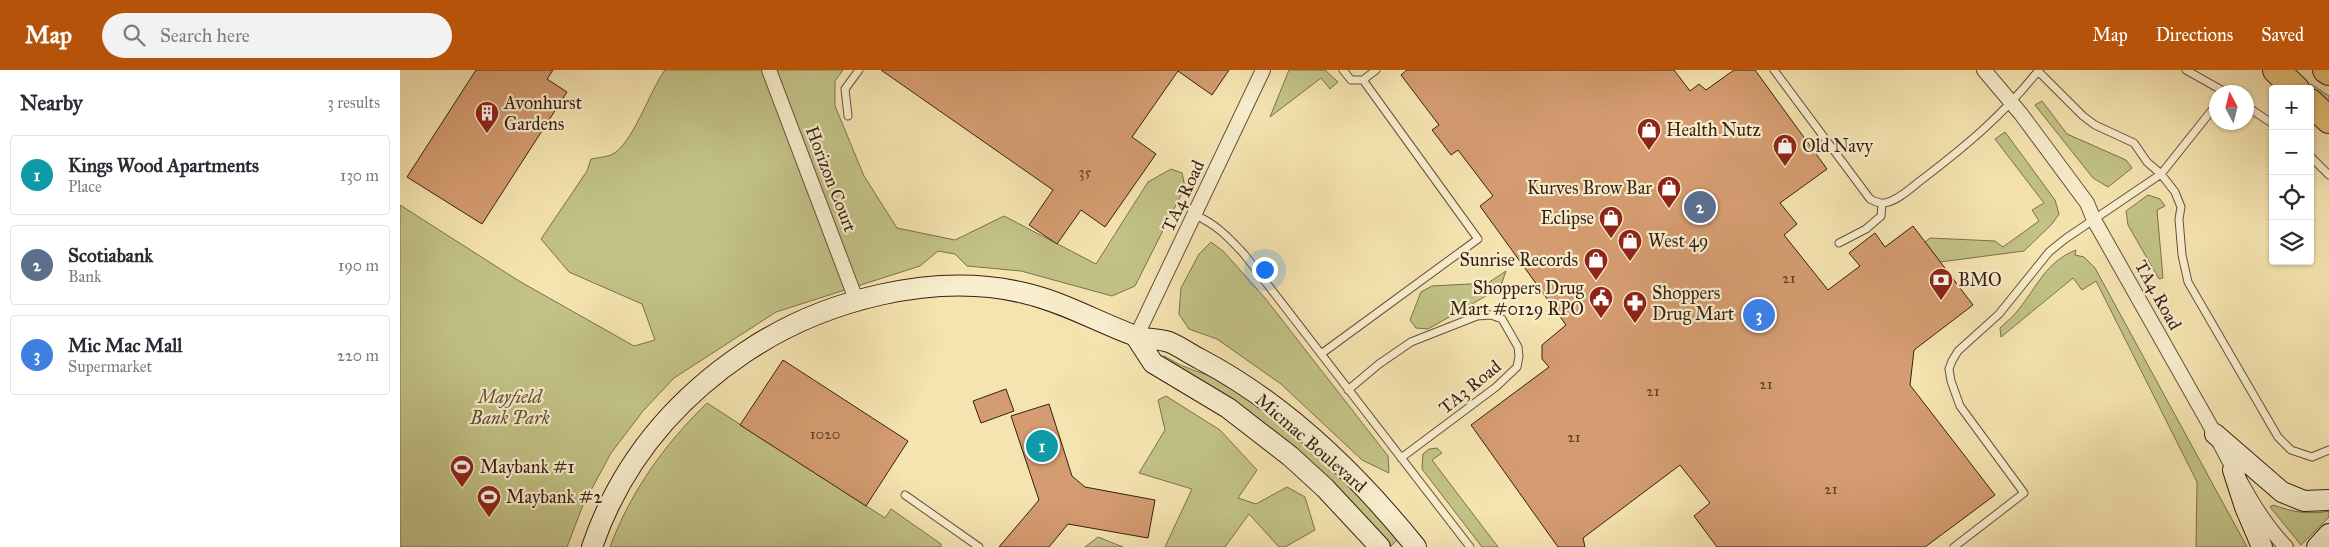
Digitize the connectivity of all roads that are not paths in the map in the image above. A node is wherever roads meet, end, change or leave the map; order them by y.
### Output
1 (770, 70) edge
2 (859, 70) edge
3 (1263, 70) edge
4 (1343, 70) edge
5 (1376, 70) edge
6 (1774, 70) edge
7 (1984, 70) edge
8 (2186, 70) edge
9 (2276, 70) edge
10 (1363, 80) junction
11 (2213, 85) edge
12 (2292, 85) edge
13 (2012, 103) junction
14 (2314, 106) edge
15 (2254, 111) edge
16 (2209, 114) edge
17 (848, 116) dead end
18 (2329, 120) edge
19 (2269, 121) edge
20 (2314, 160) edge
21 (2161, 174) junction
22 (2329, 176) edge
23 (1882, 204) junction
24 (1195, 215) junction
25 (2094, 220) junction
26 (1839, 243) dead end
27 (857, 302) junction
28 (1136, 337) junction
29 (1321, 354) junction
30 (1348, 390) junction
31 (2215, 434) junction
32 (2329, 450) edge
33 (1401, 458) junction
34 (2233, 470) junction
35 (904, 495) dead end
36 (2329, 500) edge
37 (2329, 534) edge
38 (592, 547) edge
39 (978, 547) edge
40 (1380, 547) edge
41 (1416, 547) edge
42 (1470, 547) edge
43 (1954, 547) edge
44 (2262, 547) edge
45 (2286, 547) edge
46 (2316, 547) edge

1 - 27 street, Horizon Court
2 - 17 lane
3 - 24 street, TA4 Road
4 - 10 lane
5 - 10 lane
6 - 23 lane
7 - 13 street, TA4 Road
8 - 11 lane
9 - 12 highway
10 - 29 lane
13 - 21 lane
13 - 23 lane
13 - 25 street, TA4 Road
14 - 18 highway
15 - 19 lane
16 - 21 lane
20 - 22 lane
21 - 25 lane
21 - 32 lane
23 - 26 lane
24 - 28 street, TA4 Road
24 - 29 lane
25 - 31 street, TA4 Road
25 - 43 lane
27 - 28 street, Micmac Boulevard
27 - 38 street, Micmac Boulevard
28 - 40 street, Micmac Boulevard
28 - 41 street, Micmac Boulevard
29 - 30 lane
30 - 33 lane
30 - 33 lane, TA3 Road
31 - 34 street, TA4 Road
31 - 36 street
33 - 42 lane
34 - 44 street
34 - 45 street, TA4 Road
35 - 39 lane
37 - 46 street

